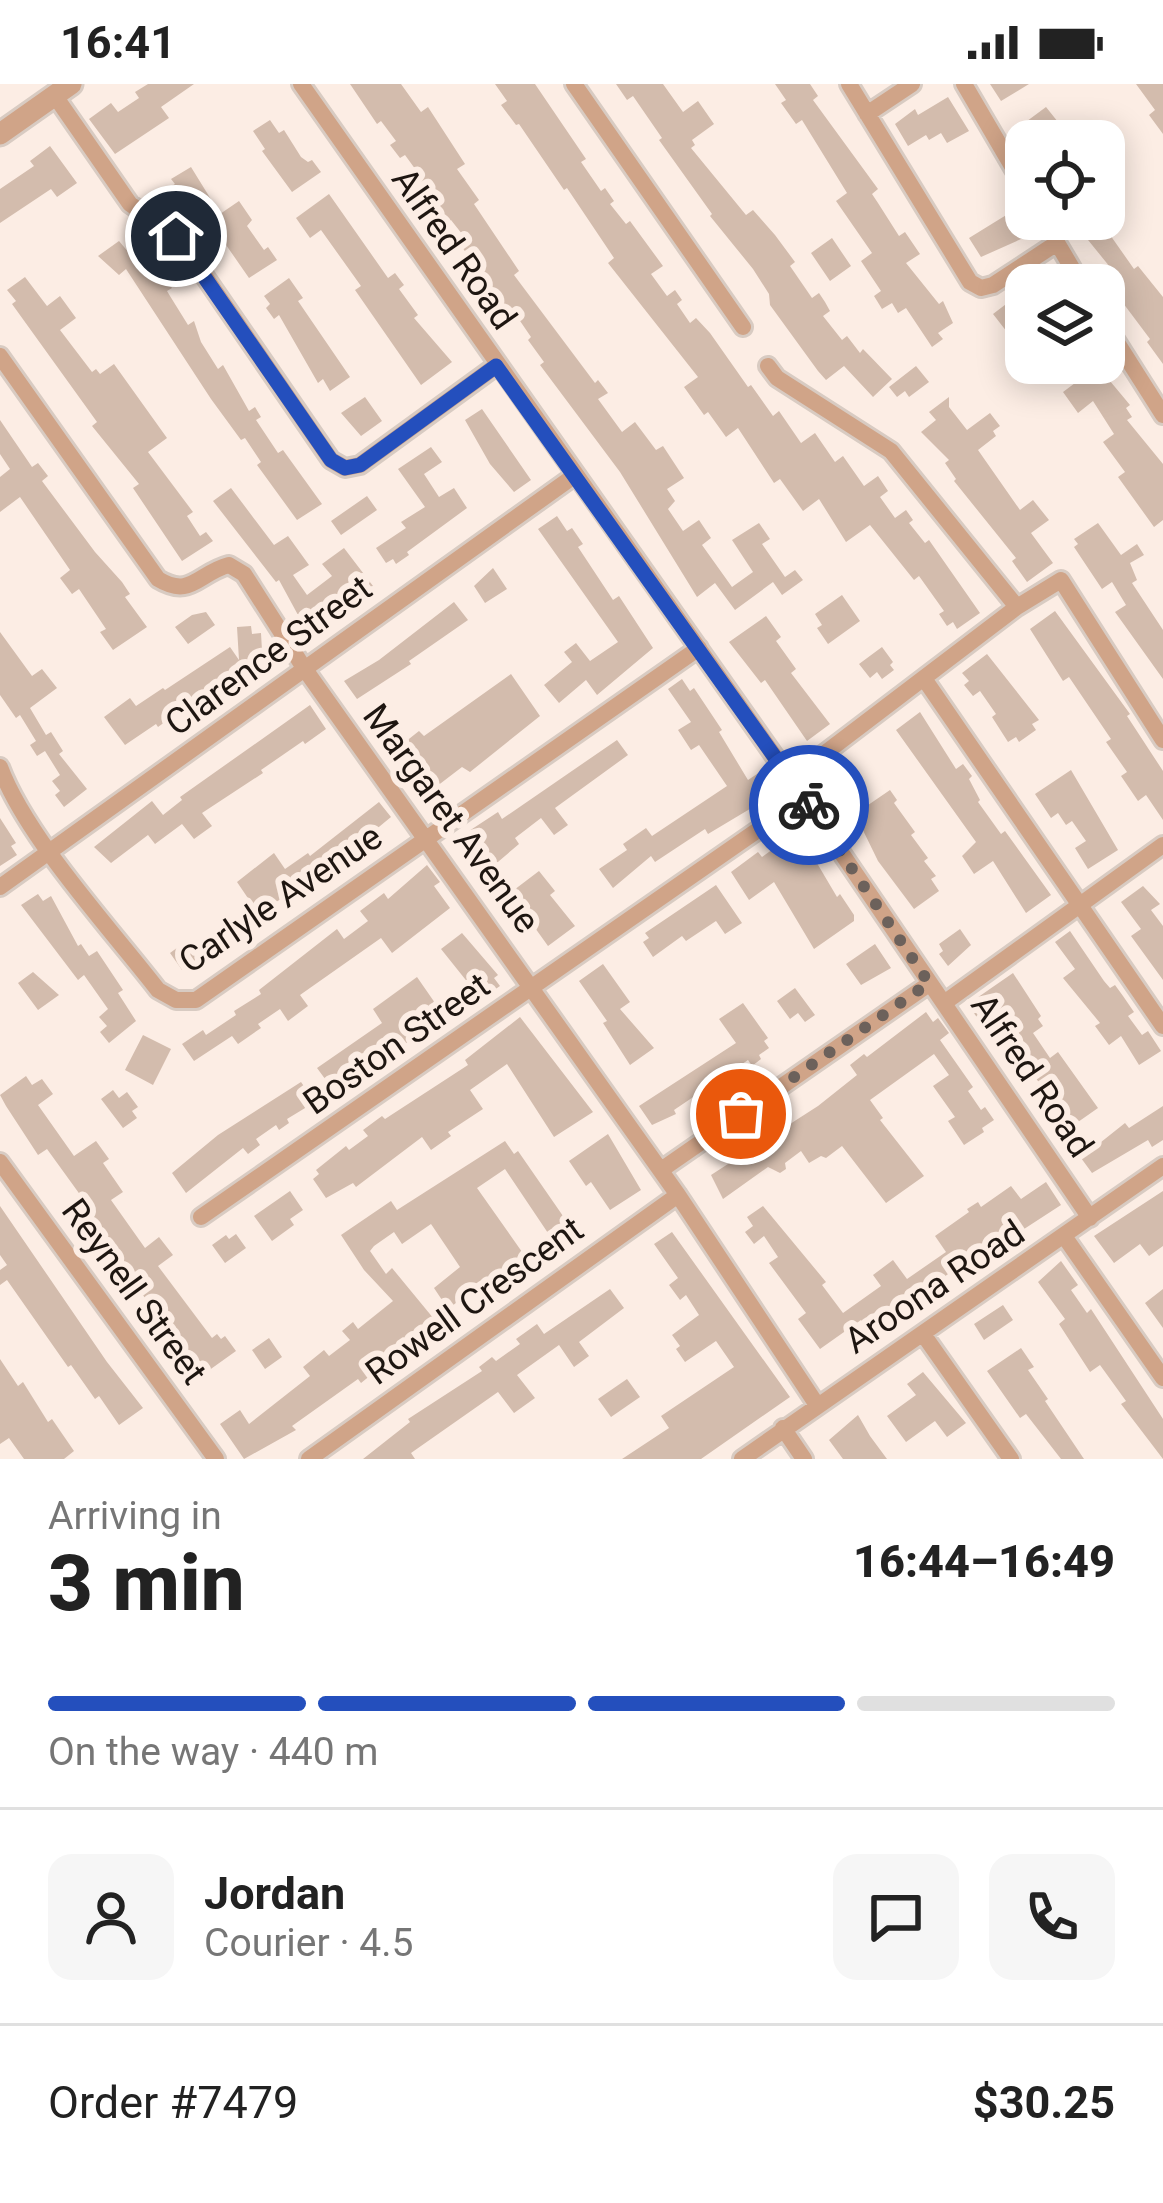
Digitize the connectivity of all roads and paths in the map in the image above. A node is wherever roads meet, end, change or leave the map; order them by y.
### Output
1 (301, 84) edge
2 (574, 84) edge
3 (849, 84) edge
4 (912, 84) edge
5 (964, 84) edge
6 (63, 90) edge
7 (867, 114) junction
8 (0, 134) edge
9 (1005, 154) edge
10 (1055, 240) edge
11 (1057, 243) junction
12 (1070, 264) edge
13 (743, 327) dead end
14 (1125, 355) edge
15 (0, 356) edge
16 (496, 366) junction
17 (768, 366) dead end
18 (1163, 415) edge
19 (574, 476) junction
20 (1017, 608) junction
21 (698, 648) junction
22 (304, 668) junction
23 (925, 680) junction
24 (1163, 740) edge
25 (0, 767) edge
26 (790, 779) junction
27 (804, 798) junction
28 (427, 838) junction
29 (1163, 845) edge
30 (50, 850) junction
31 (0, 886) edge
32 (1082, 906) junction
33 (929, 983) junction
34 (534, 988) junction
35 (944, 1003) junction
36 (1163, 1027) edge
37 (0, 1162) edge
38 (1163, 1166) edge
39 (661, 1170) junction
40 (678, 1195) junction
41 (201, 1217) dead end
42 (1090, 1218) junction
43 (1064, 1236) junction
44 (923, 1334) junction
45 (1163, 1378) edge
46 (817, 1405) junction
47 (783, 1428) junction
48 (216, 1459) edge
49 (309, 1459) edge
50 (742, 1459) edge
51 (804, 1459) edge
52 (1011, 1459) edge

1 - 16 street, Alfred Road
2 - 13 street
3 - 7 street
4 - 7 street
5 - 9 street
6 - 8 street
6 - 16 street
7 - 11 street
10 - 11 street
11 - 12 street
14 - 18 street
15 - 22 street, Margaret Avenue
16 - 19 street, Alfred Road
17 - 20 street
19 - 21 street, Alfred Road
19 - 22 street, Clarence Street
20 - 23 street
20 - 24 street
21 - 26 street, Alfred Road
21 - 28 street, Carlyle Avenue
22 - 28 street, Margaret Avenue
22 - 30 street, Clarence Street
23 - 26 street
23 - 32 street
25 - 30 street, Carlyle Avenue
26 - 27 street, Alfred Road
27 - 33 street, Alfred Road
27 - 34 street, Boston Street
28 - 30 street, Carlyle Avenue
28 - 34 street, Margaret Avenue
29 - 32 street
30 - 31 street, Clarence Street
32 - 35 street
32 - 36 street
33 - 35 street, Alfred Road
33 - 39 street
34 - 39 street, Margaret Avenue
34 - 41 street, Boston Street
35 - 42 street, Alfred Road
37 - 48 street, Reynell Street
38 - 42 street, Aroona Road
39 - 40 street, Margaret Avenue
40 - 46 street, Margaret Avenue
40 - 49 street, Rowell Crescent
42 - 43 street, Aroona Road
43 - 44 street, Aroona Road
43 - 45 street
44 - 46 street, Aroona Road
44 - 52 street
46 - 47 street, Aroona Road
47 - 50 street, Aroona Road
47 - 51 street

